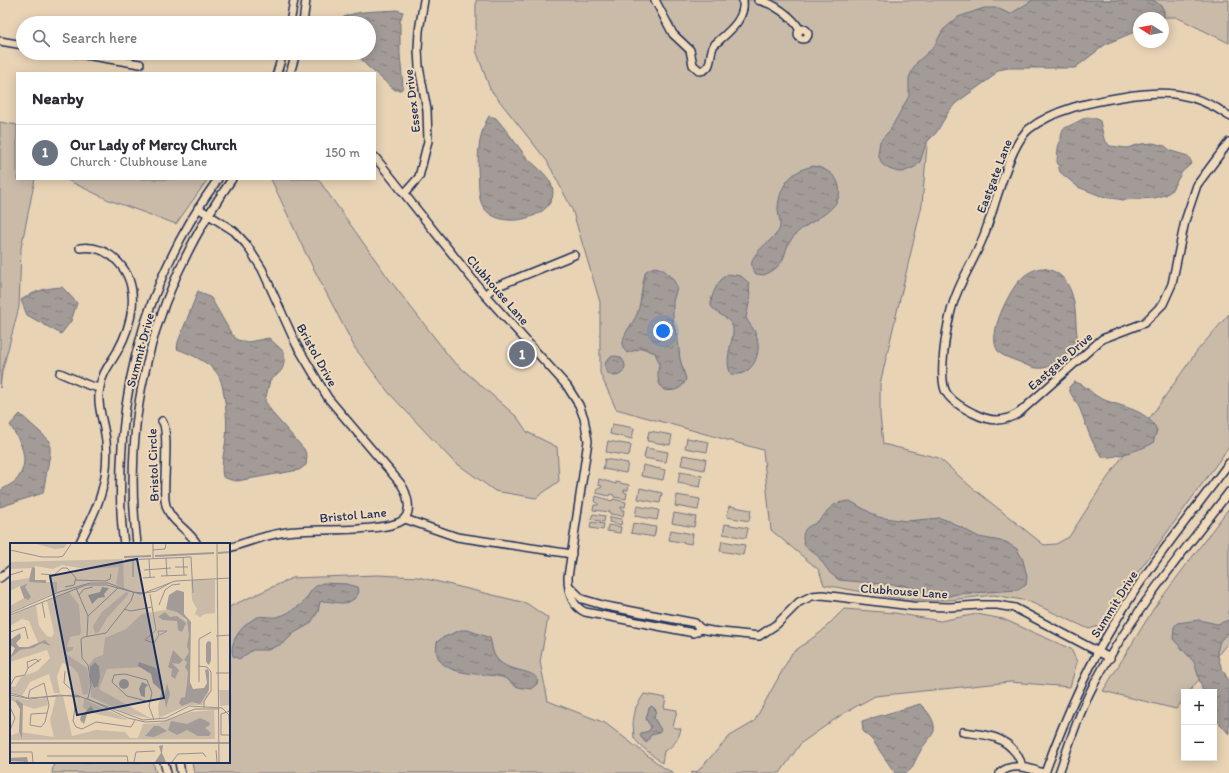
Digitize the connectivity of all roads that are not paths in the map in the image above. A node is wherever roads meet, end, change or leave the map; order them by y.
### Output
1 (294, 0) edge
2 (306, 0) edge
3 (424, 0) edge
4 (655, 0) edge
5 (744, 0) edge
6 (758, 0) edge
7 (291, 16) edge
8 (304, 16) edge
9 (800, 30) dead end
10 (0, 41) edge
11 (16, 44) edge
12 (116, 60) edge
13 (281, 60) edge
14 (294, 60) edge
15 (140, 64) dead end
16 (277, 72) edge
17 (290, 72) edge
18 (1229, 116) edge
19 (1229, 142) edge
20 (376, 159) edge
21 (217, 180) edge
22 (231, 180) edge
23 (405, 193) junction
24 (198, 208) junction
25 (208, 214) junction
26 (80, 248) dead end
27 (574, 255) dead end
28 (956, 294) joint
29 (485, 295) junction
30 (60, 373) dead end
31 (99, 388) junction
32 (162, 421) dead end
33 (1229, 463) edge
34 (1229, 492) edge
35 (405, 519) junction
36 (79, 543) edge
37 (124, 543) edge
38 (137, 543) edge
39 (196, 543) edge
40 (230, 548) edge
41 (572, 554) junction
42 (10, 570) edge
43 (0, 578) edge
44 (570, 586) junction
45 (701, 629) junction
46 (1099, 652) junction
47 (1110, 658) junction
48 (963, 732) dead end
49 (164, 763) edge
50 (179, 763) edge
51 (1022, 767) junction
52 (167, 773) edge
53 (181, 773) edge
54 (1000, 773) edge
55 (1044, 773) edge
56 (1059, 773) edge

1 - 7 street
2 - 8 street
3 - 23 street, Essex Drive
4 - 5 street
6 - 9 street
10 - 11 street
12 - 15 street
13 - 16 street
14 - 17 street
18 - 28 street, Eastgate Lane
19 - 28 street, Eastgate Drive
20 - 23 street, Clubhouse Lane
21 - 24 street, Summit Drive
22 - 25 street, Summit Drive
23 - 29 street, Clubhouse Lane
24 - 25 street, Bristol Drive
24 - 37 street, Summit Drive
25 - 35 street, Bristol Drive
25 - 38 street, Summit Drive
26 - 31 street
27 - 29 street
29 - 41 street, Clubhouse Lane
30 - 31 street
31 - 36 street
32 - 39 street, Bristol Circle
33 - 46 street, Summit Drive
34 - 47 street, Summit Drive
35 - 40 street, Bristol Lane
35 - 41 street, Bristol Lane
41 - 44 street, Clubhouse Lane
42 - 43 street
44 - 45 street, Clubhouse Lane
44 - 45 street, Clubhouse Lane
45 - 46 street, Clubhouse Lane
46 - 47 street, Clubhouse Lane
46 - 55 street, Summit Drive
47 - 56 street, Summit Drive
48 - 51 street
49 - 52 street
50 - 53 street
51 - 54 street
51 - 55 street

